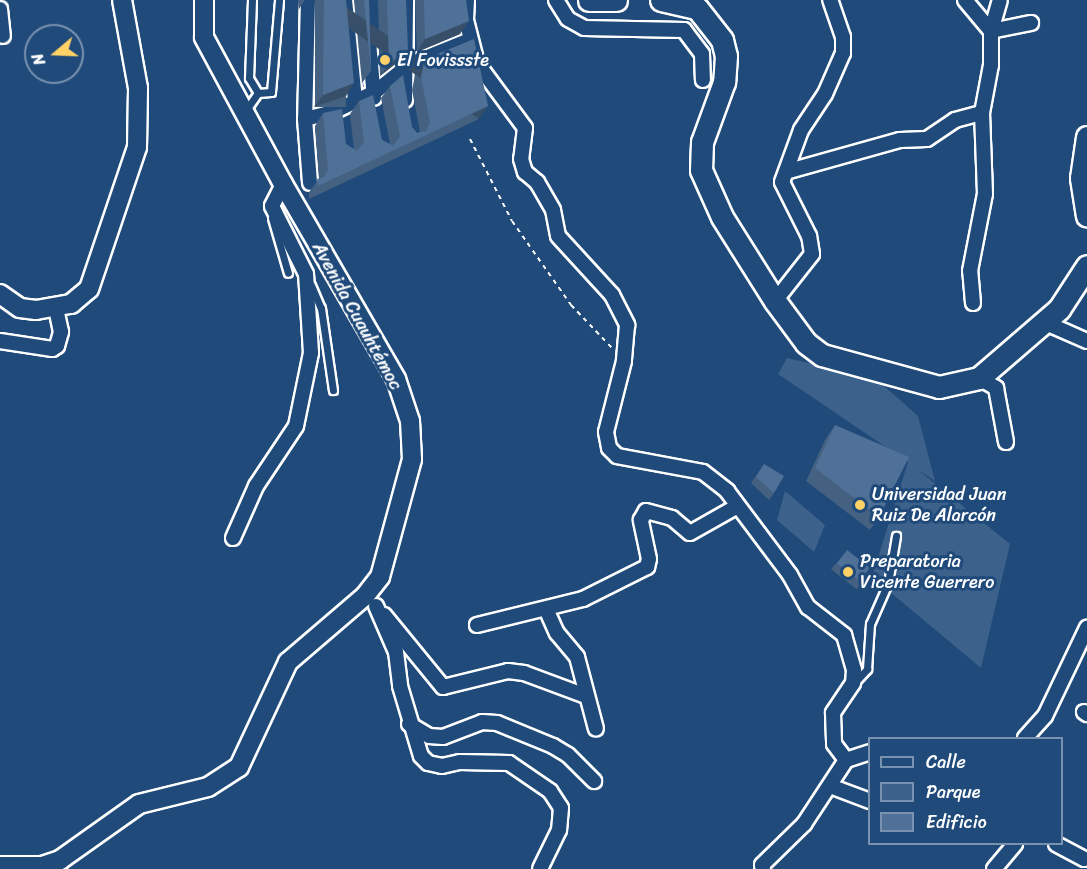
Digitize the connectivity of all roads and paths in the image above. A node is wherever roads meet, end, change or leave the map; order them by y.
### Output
1 (122, 0) edge
2 (204, 0) edge
3 (252, 0) edge
4 (279, 0) edge
5 (308, 0) edge
6 (406, 0) edge
7 (467, 0) edge
8 (556, 0) edge
9 (589, 0) edge
10 (616, 0) edge
11 (661, 0) edge
12 (830, 0) edge
13 (964, 0) edge
14 (1000, 0) edge
15 (349, 2) edge
16 (0, 9) edge
17 (368, 22) edge
18 (1031, 24) dead end
19 (991, 31) junction
20 (3, 36) dead end
21 (470, 40) junction
22 (408, 65) junction
23 (702, 80) dead end
24 (375, 92) junction
25 (258, 93) junction
26 (355, 100) junction
27 (244, 112) junction
28 (982, 113) junction
29 (375, 117) edge
30 (409, 117) edge
31 (305, 119) junction
32 (1087, 137) edge
33 (470, 140) dead end
34 (789, 171) junction
35 (310, 183) dead end
36 (283, 184) junction
37 (272, 206) junction
38 (1087, 216) edge
39 (1087, 266) edge
40 (288, 273) dead end
41 (306, 274) junction
42 (0, 294) edge
43 (775, 301) junction
44 (973, 303) dead end
45 (56, 308) junction
46 (1046, 322) junction
47 (0, 341) edge
48 (1087, 341) edge
49 (624, 361) junction
50 (979, 378) junction
51 (333, 390) dead end
52 (1006, 442) dead end
53 (736, 507) junction
54 (896, 536) dead end
55 (233, 538) dead end
56 (371, 601) junction
57 (547, 611) junction
58 (477, 625) dead end
59 (1087, 628) edge
60 (853, 683) junction
61 (586, 696) junction
62 (409, 724) junction
63 (597, 729) dead end
64 (1028, 737) edge
65 (868, 753) edge
66 (846, 760) junction
67 (594, 781) dead end
68 (830, 786) junction
69 (868, 800) edge
70 (1013, 845) edge
71 (1059, 845) edge
72 (1082, 861) edge
73 (0, 866) edge
74 (540, 869) edge
75 (763, 869) edge
76 (994, 869) edge

1 - 45 main road
2 - 27 main road, Avenida Cuauhtémoc
3 - 25 lane
4 - 25 lane
5 - 31 street
6 - 22 street
7 - 21 street
8 - 23 street
9 - 10 main road
11 - 43 main road
12 - 34 street
13 - 19 street
14 - 19 street
15 - 26 street
16 - 20 street
17 - 24 street
18 - 19 street
19 - 28 street
21 - 22 street
21 - 49 street
22 - 24 street
22 - 30 street
24 - 26 street
24 - 29 street
25 - 27 lane
26 - 31 street
27 - 36 main road, Avenida Cuauhtémoc
28 - 34 street
28 - 44 street
31 - 35 street
32 - 38 main road
33 - 49 path
34 - 43 street
36 - 37 street
36 - 56 main road, Avenida Cuauhtémoc
37 - 40 lane
37 - 41 street
39 - 46 main road
41 - 51 lane
41 - 55 street
42 - 45 main road
43 - 50 main road
45 - 47 street
46 - 48 street
46 - 50 main road
49 - 53 street
50 - 52 street
53 - 57 street
53 - 60 street
54 - 60 lane
56 - 61 street
56 - 62 street
56 - 73 main road, Avenida Cuauhtémoc
57 - 58 street
57 - 61 street
59 - 64 street
60 - 66 street
61 - 63 street
62 - 67 street
62 - 74 street
65 - 66 street
66 - 68 street
68 - 69 street
68 - 75 street
70 - 76 street
71 - 72 street

